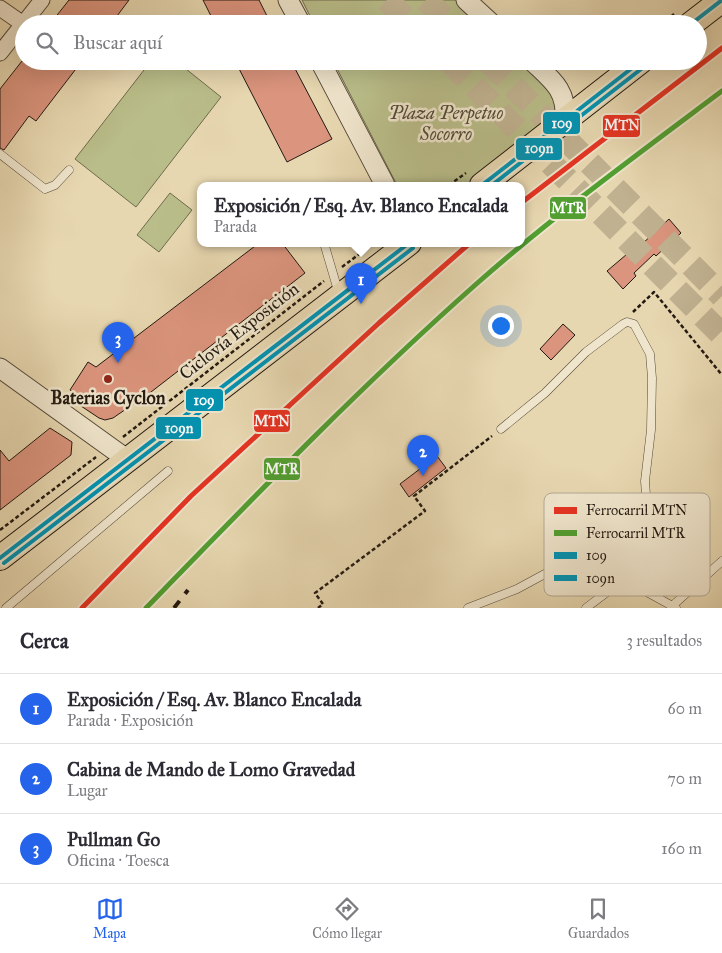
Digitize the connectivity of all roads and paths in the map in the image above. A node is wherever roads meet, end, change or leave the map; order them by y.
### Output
1 (42, 0) edge
2 (288, 0) edge
3 (466, 0) edge
4 (722, 0) edge
5 (0, 8) edge
6 (30, 15) edge
7 (296, 15) edge
8 (482, 15) edge
9 (703, 15) edge
10 (15, 18) edge
11 (15, 34) edge
12 (0, 54) edge
13 (325, 70) edge
14 (541, 70) edge
15 (629, 70) edge
16 (565, 119) junction
17 (0, 154) edge
18 (69, 170) dead end
19 (383, 182) edge
20 (486, 182) edge
21 (325, 247) edge
22 (370, 247) edge
23 (402, 247) edge
24 (336, 285) junction
25 (626, 322) junction
26 (0, 368) edge
27 (722, 375) edge
28 (501, 429) joint
29 (119, 453) junction
30 (168, 471) dead end
31 (647, 493) edge
32 (0, 530) edge
33 (0, 558) edge
34 (722, 561) edge
35 (710, 572) edge
36 (544, 574) edge
37 (602, 596) edge
38 (654, 596) edge
39 (685, 596) edge
40 (673, 607) edge
41 (6, 608) edge
42 (318, 608) edge
43 (468, 608) edge
44 (586, 608) edge

1 - 6 street
2 - 7 street
3 - 8 street
4 - 9 main road
5 - 10 street
11 - 12 street
13 - 19 street
14 - 16 street
15 - 16 main road
16 - 20 main road
17 - 18 lane
21 - 24 lane
22 - 24 path, Ciclovía Exposición
23 - 24 main road
24 - 29 main road
24 - 29 path, Ciclovía Exposición
25 - 27 path
25 - 28 lane
25 - 31 lane
26 - 29 street
28 - 42 path
29 - 32 path, Ciclovía Exposición
29 - 33 main road
30 - 41 lane
34 - 35 lane
36 - 43 lane
37 - 44 lane
38 - 40 lane
39 - 40 lane

